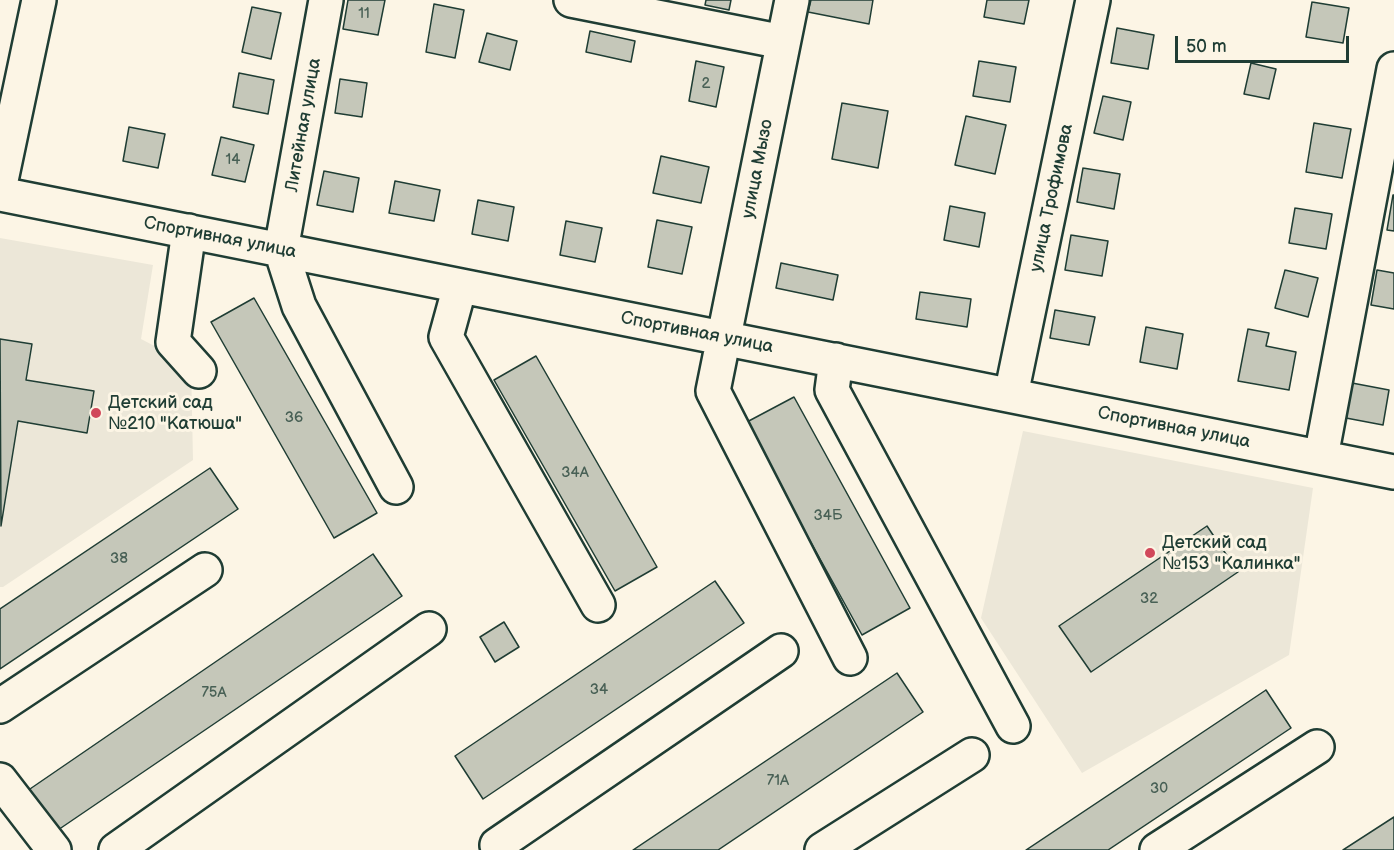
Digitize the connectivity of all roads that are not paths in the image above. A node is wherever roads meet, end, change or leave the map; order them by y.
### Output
1 (39, 0) edge
2 (326, 0) edge
3 (570, 0) edge
4 (792, 0) edge
5 (1093, 0) edge
6 (783, 42) junction
7 (1394, 69) edge
8 (0, 186) edge
9 (0, 194) edge
10 (189, 231) junction
11 (281, 250) junction
12 (459, 286) junction
13 (724, 338) junction
14 (836, 360) junction
15 (199, 372) dead end
16 (1011, 395) junction
17 (1321, 457) junction
18 (1394, 472) edge
19 (396, 487) dead end
20 (205, 570) dead end
21 (598, 605) dead end
22 (429, 629) dead end
23 (781, 651) dead end
24 (850, 658) dead end
25 (0, 706) edge
26 (1013, 726) dead end
27 (1317, 747) dead end
28 (972, 755) dead end
29 (0, 780) edge
30 (54, 850) edge
31 (116, 850) edge
32 (500, 850) edge
33 (822, 850) edge
34 (1157, 850) edge

1 - 8 street
2 - 11 street, Литейная улица
3 - 6 street
4 - 6 street, улица Мызо
5 - 16 street, улица Трофимова
6 - 13 street, улица Мызо
7 - 17 street
9 - 10 street, Спортивная улица
10 - 11 street, Спортивная улица
10 - 15 street
11 - 12 street, Спортивная улица
11 - 19 street
12 - 13 street, Спортивная улица
12 - 21 street
13 - 14 street, Спортивная улица
13 - 24 street, улица Мызо
14 - 16 street, Спортивная улица
14 - 26 street
16 - 17 street, Спортивная улица
17 - 18 street, Спортивная улица
20 - 25 street
22 - 31 street
23 - 32 street
27 - 34 street
28 - 33 street
29 - 30 street

